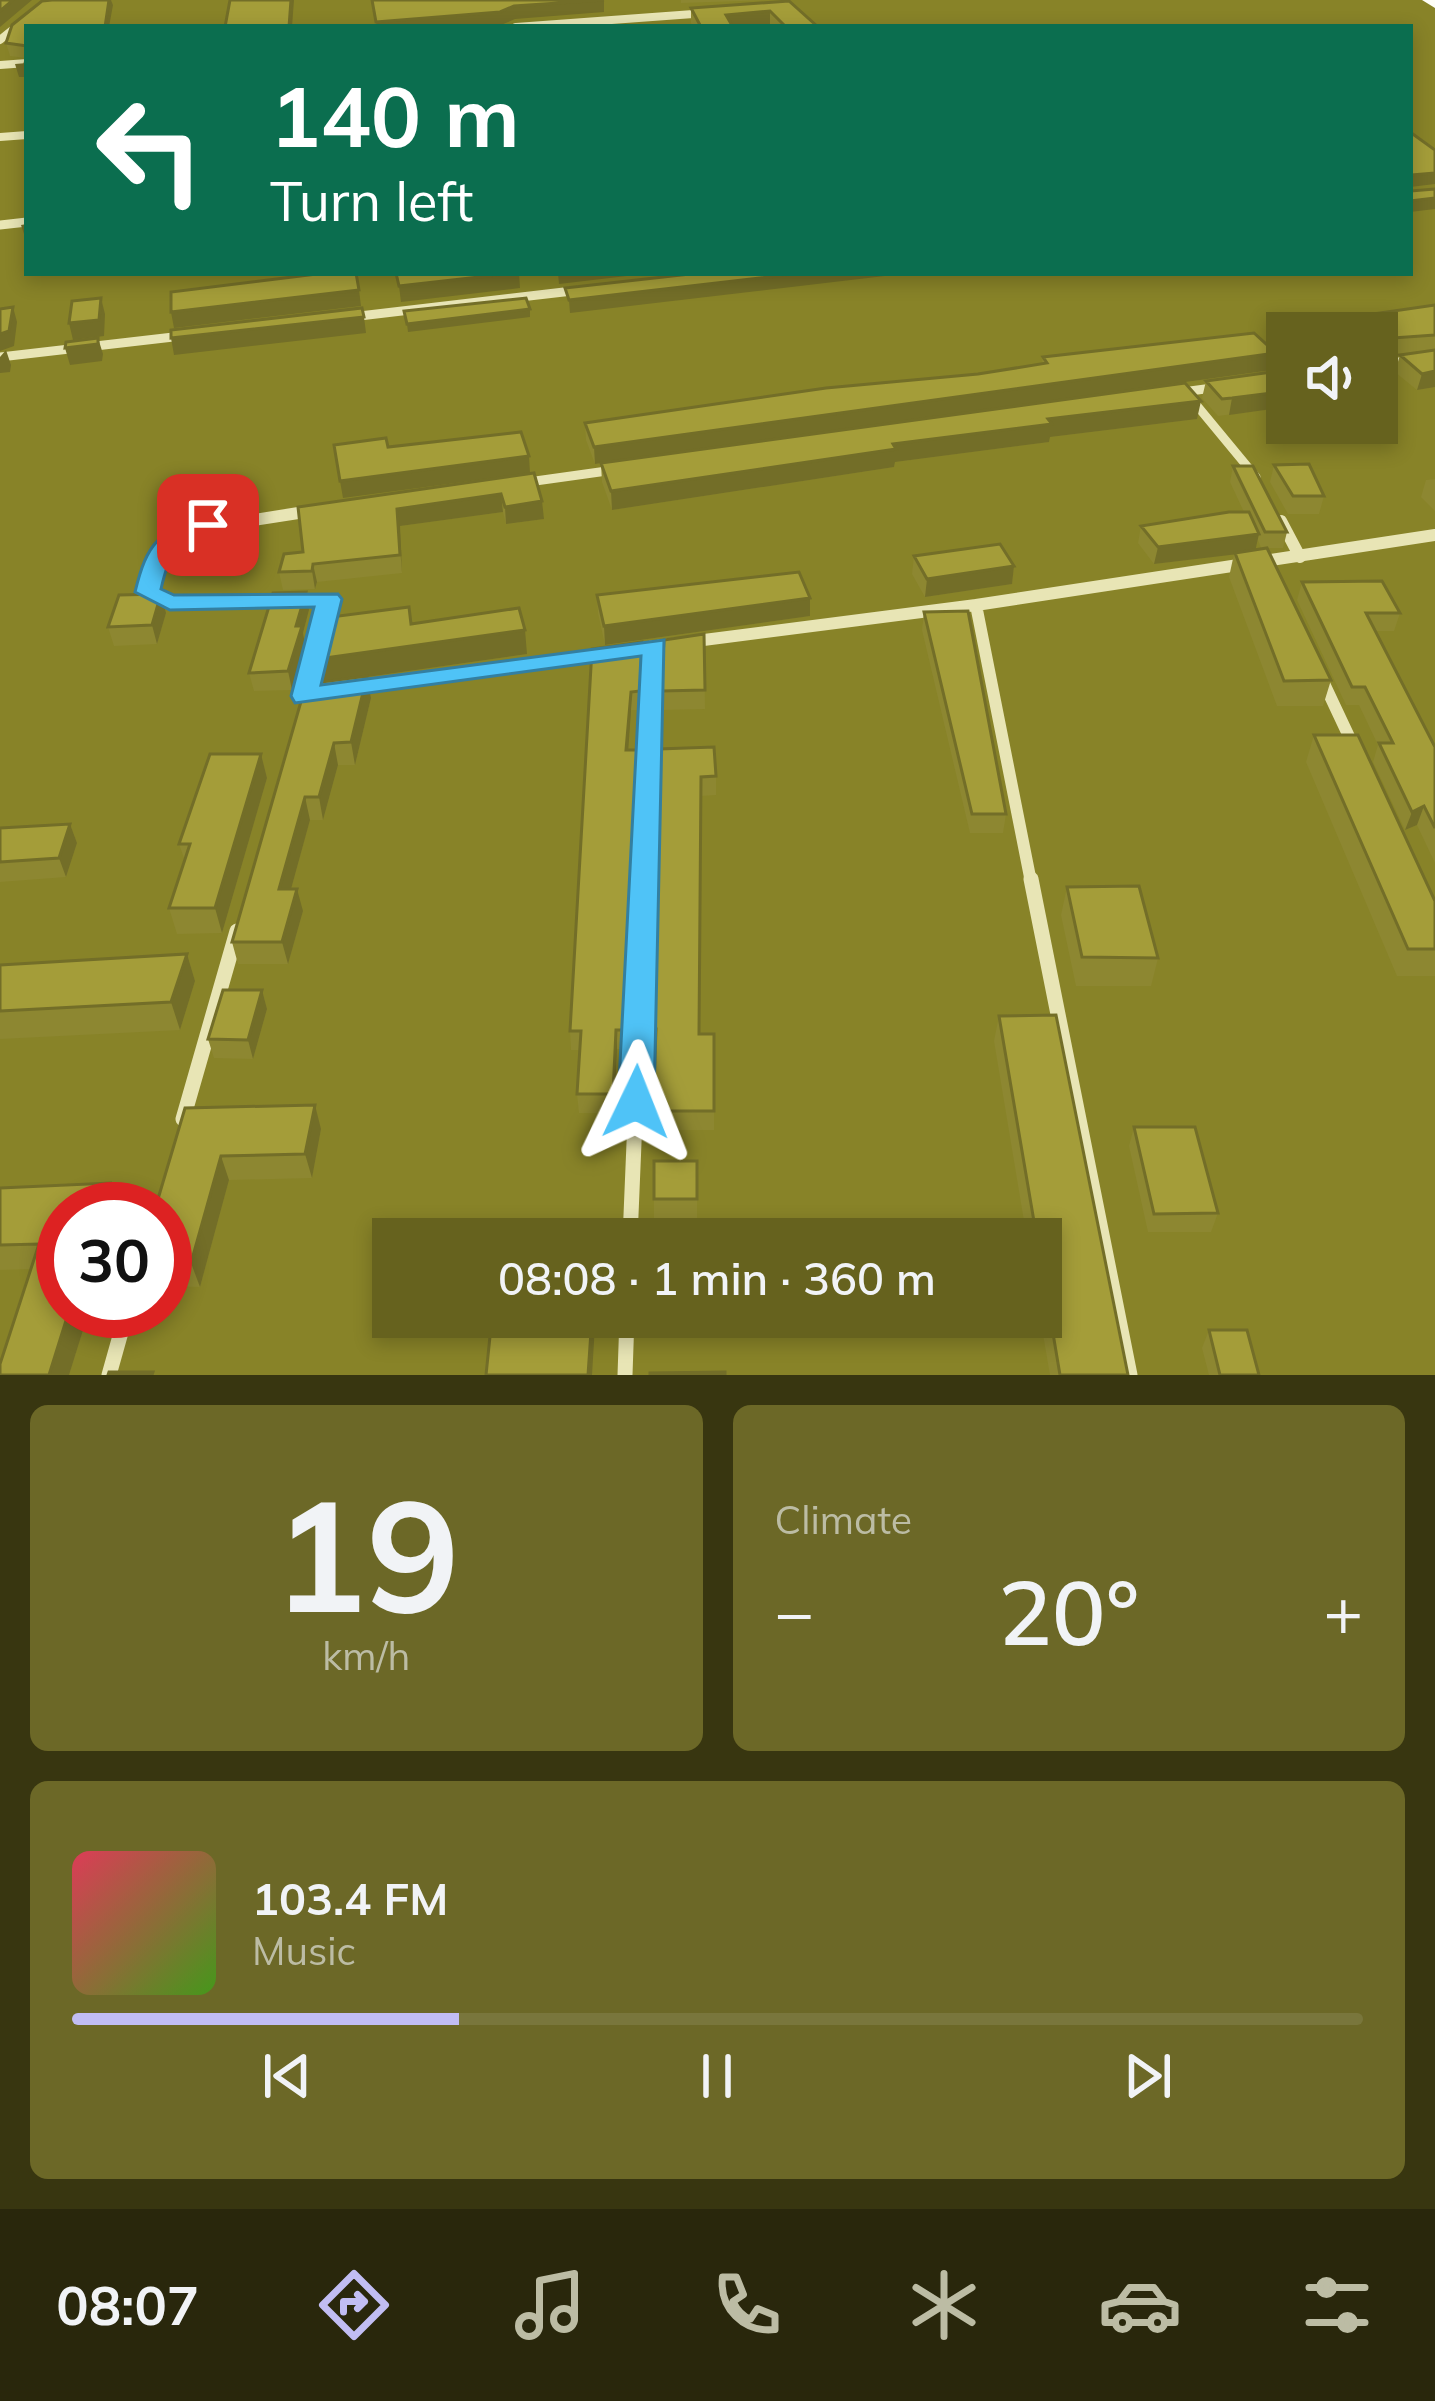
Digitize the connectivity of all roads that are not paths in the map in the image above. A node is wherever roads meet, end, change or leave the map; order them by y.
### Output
1 (723, 12) edge
2 (28, 17) edge
3 (557, 24) edge
4 (0, 40) edge
5 (590, 289) edge
6 (330, 319) edge
7 (189, 335) edge
8 (0, 357) edge
9 (1435, 357) edge
10 (1398, 362) edge
11 (1246, 383) edge
12 (1185, 392) junction
13 (1162, 395) edge
14 (627, 468) edge
15 (511, 484) edge
16 (1260, 484) edge
17 (1270, 502) edge
18 (325, 509) edge
19 (1435, 535) edge
20 (1300, 557) junction
21 (1267, 562) junction
22 (1276, 583) edge
23 (976, 605) junction
24 (654, 646) junction
25 (1316, 667) edge
26 (304, 696) junction
27 (298, 718) edge
28 (1356, 751) edge
29 (240, 919) edge
30 (176, 1142) edge
31 (632, 1218) edge
32 (119, 1338) edge
33 (626, 1338) edge
34 (109, 1375) edge
35 (625, 1375) edge
36 (1130, 1375) edge

1 - 3 street
2 - 4 street
5 - 6 street
7 - 8 street
9 - 10 street
11 - 12 street
12 - 13 street
12 - 16 street
14 - 15 street
17 - 20 street
18 - 26 street
19 - 20 street
20 - 21 street
21 - 22 street
21 - 23 street
23 - 24 street
23 - 36 street
24 - 26 street
24 - 31 street
25 - 28 street
26 - 27 street
29 - 30 street
32 - 34 street
33 - 35 street

